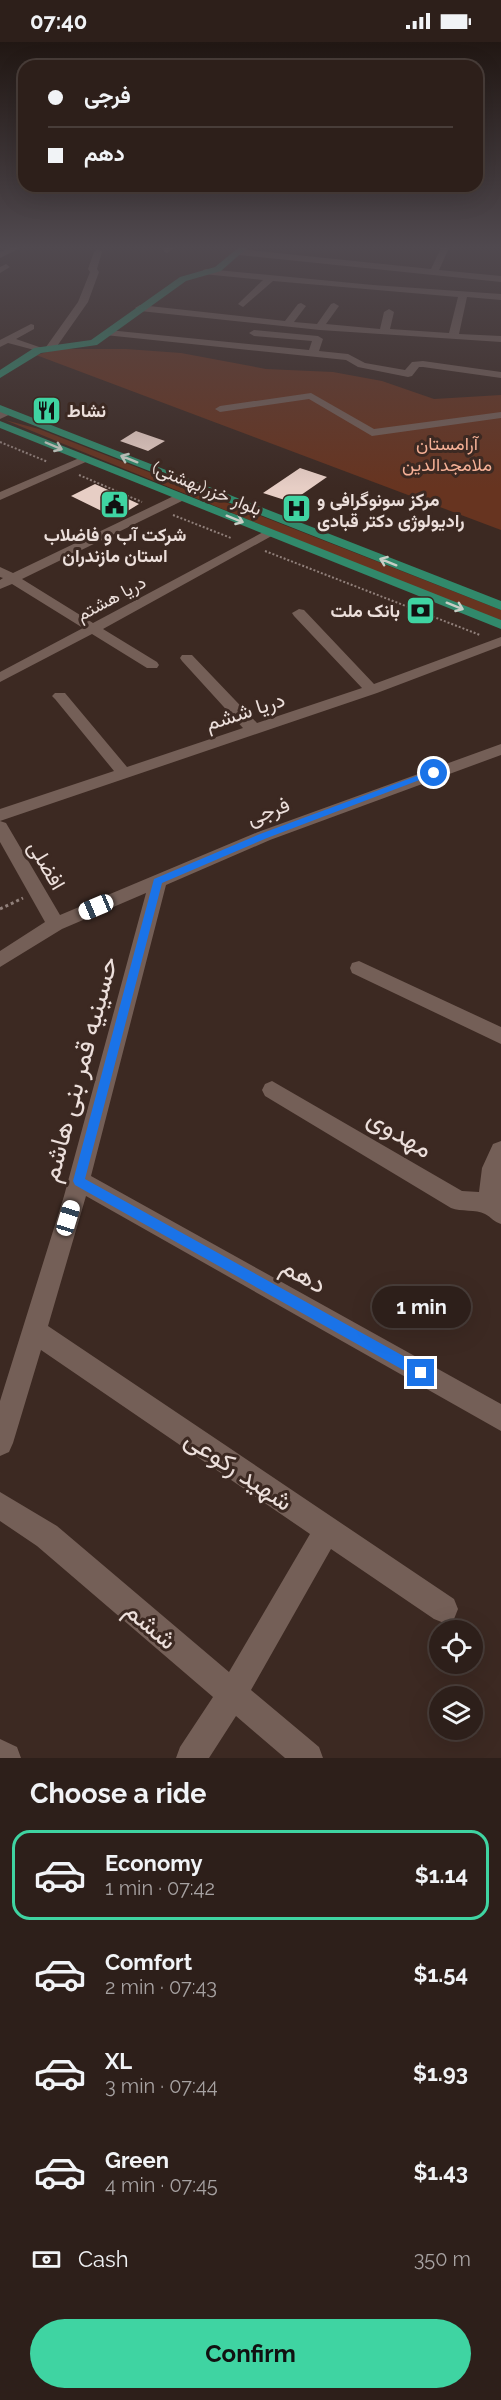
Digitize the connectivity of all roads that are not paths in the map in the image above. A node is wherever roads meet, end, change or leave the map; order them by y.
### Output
1 (29, 328) edge
2 (63, 328) edge
3 (114, 328) edge
4 (342, 328) edge
5 (385, 328) edge
6 (455, 328) edge
7 (384, 332) junction
8 (108, 333) junction
9 (254, 333) dead end
10 (453, 337) junction
11 (501, 339) edge
12 (4, 342) edge
13 (51, 347) junction
14 (38, 350) junction
15 (313, 354) junction
16 (0, 375) edge
17 (501, 375) edge
18 (220, 409) dead end
19 (501, 415) edge
20 (3, 419) edge
21 (84, 459) junction
22 (0, 496) edge
23 (180, 497) junction
24 (271, 533) junction
25 (0, 571) edge
26 (6, 582) edge
27 (501, 606) edge
28 (299, 613) dead end
29 (501, 625) edge
30 (93, 628) junction
31 (501, 641) edge
32 (187, 658) dead end
33 (152, 664) dead end
34 (0, 678) edge
35 (372, 690) junction
36 (60, 696) dead end
37 (254, 730) junction
38 (501, 749) edge
39 (124, 773) junction
40 (0, 815) edge
41 (0, 827) edge
42 (158, 881) junction
43 (56, 924) junction
44 (0, 960) edge
45 (358, 968) dead end
46 (501, 1036) edge
47 (272, 1090) dead end
48 (501, 1151) edge
49 (79, 1181) junction
50 (495, 1208) edge
51 (34, 1331) junction
52 (501, 1419) edge
53 (0, 1443) edge
54 (0, 1505) edge
55 (327, 1530) junction
56 (444, 1609) dead end
57 (232, 1695) junction
58 (0, 1754) edge
59 (303, 1754) edge
60 (6, 1758) edge
61 (191, 1758) edge

1 - 12 street
2 - 13 street
3 - 8 main road
4 - 7 street
5 - 7 street
6 - 10 street
7 - 10 street
8 - 13 main road
8 - 15 street
9 - 15 street
10 - 11 street
12 - 14 street
13 - 14 main road
14 - 16 main road
15 - 17 street
18 - 19 street
20 -> 21 main road, بلوار خزر(بهشتی)
27 -> 20 main road, بلوار خزر(بهشتی)
21 - 22 street
21 - 23 main road, بلوار خزر(بهشتی)
23 -> 24 main road, بلوار خزر(بهشتی)
23 - 26 street
24 -> 29 main road, بلوار خزر(بهشتی)
24 - 30 street, دریا هشتم
25 - 26 street
26 - 30 street
28 - 35 street
30 - 33 street
30 - 34 street, دریا هشتم
31 - 35 street, دریا ششم
32 - 37 street
35 - 37 street, دریا ششم
36 - 39 street
37 - 39 street, دریا ششم
38 - 42 street, فرجی
39 - 40 street, دریا ششم
41 - 43 street, افضلی
42 - 43 street, فرجی
42 - 49 street, حسینیه قمر بنی هاشم
43 - 44 street, فرجی
45 - 46 street
47 - 50 street, مهدوی
48 - 50 street
49 - 51 street, حسینیه قمر بنی هاشم
49 - 52 street, دهم
51 - 53 street, حسینیه قمر بنی هاشم
51 - 55 street, شهید رکوعی
54 - 57 street, ششم
55 - 56 street, شهید رکوعی
55 - 57 street
57 - 59 street, ششم
57 - 61 street
58 - 60 street

